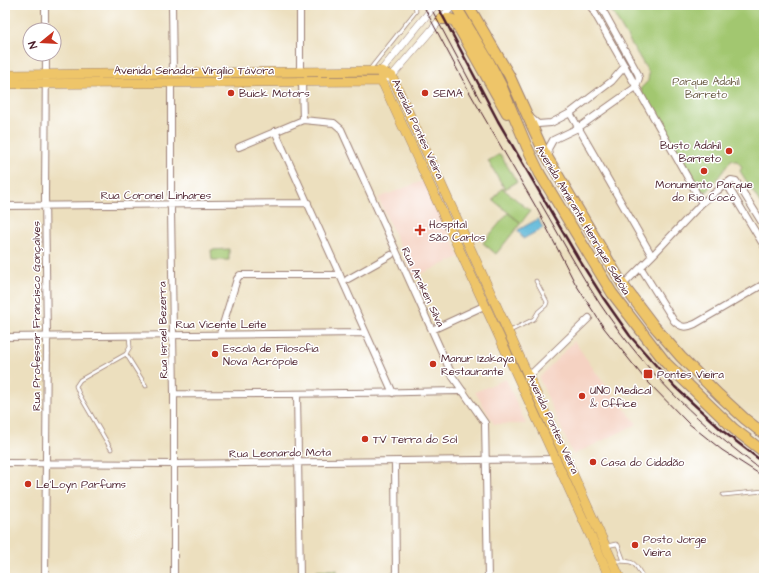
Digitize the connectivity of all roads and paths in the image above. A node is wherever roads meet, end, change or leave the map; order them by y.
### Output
1 (45, 5) edge
2 (172, 5) edge
3 (300, 5) edge
4 (415, 5) edge
5 (435, 5) edge
6 (454, 5) edge
7 (468, 5) edge
8 (590, 5) edge
9 (600, 5) edge
10 (441, 19) junction
11 (45, 22) edge
12 (46, 62) edge
13 (625, 66) junction
14 (368, 71) junction
15 (381, 71) junction
16 (300, 72) junction
17 (5, 74) edge
18 (392, 76) junction
19 (172, 78) junction
20 (46, 79) junction
21 (382, 81) junction
22 (302, 82) junction
23 (5, 84) edge
24 (636, 87) junction
25 (526, 113) junction
26 (570, 113) junction
27 (303, 120) junction
28 (578, 128) junction
29 (275, 131) junction
30 (764, 142) edge
31 (239, 147) dead end
32 (527, 148) junction
33 (764, 161) edge
34 (552, 166) junction
35 (728, 182) junction
36 (702, 202) junction
37 (308, 203) junction
38 (171, 205) junction
39 (5, 206) edge
40 (45, 206) junction
41 (764, 226) edge
42 (764, 246) edge
43 (391, 255) dead end
44 (652, 256) junction
45 (640, 268) junction
46 (340, 275) junction
47 (348, 279) dead end
48 (536, 281) dead end
49 (764, 284) edge
50 (623, 285) junction
51 (486, 305) junction
52 (589, 318) dead end
53 (432, 330) junction
54 (508, 332) junction
55 (366, 333) junction
56 (220, 334) junction
57 (173, 335) junction
58 (47, 336) junction
59 (128, 336) junction
60 (5, 337) edge
61 (126, 354) junction
62 (529, 376) junction
63 (521, 383) junction
64 (146, 386) dead end
65 (463, 391) junction
66 (394, 393) junction
67 (174, 394) junction
68 (297, 394) junction
69 (764, 434) edge
70 (111, 449) dead end
71 (764, 452) edge
72 (556, 459) junction
73 (486, 460) junction
74 (46, 462) junction
75 (395, 462) junction
76 (5, 463) edge
77 (299, 463) junction
78 (174, 464) junction
79 (764, 491) edge
80 (723, 495) dead end
81 (606, 546) junction
82 (613, 561) junction
83 (624, 561) junction
84 (46, 578) edge
85 (174, 578) edge
86 (300, 578) edge
87 (396, 578) edge
88 (488, 578) edge
89 (610, 578) edge
90 (620, 578) edge
91 (642, 578) edge

1 - 11 street
2 - 19 street, Rua Israel Bezerra
3 - 16 street
4 - 14 lane
5 - 15 street
6 - 10 street
6 - 32 highway, Avenida Almirante Henrique Sabóia
7 - 25 highway, Avenida Almirante Henrique Sabóia
8 - 13 street
9 - 24 street
10 - 18 street
10 - 32 highway
12 - 20 street, Rua Professor Francisco Gonçalves
13 - 24 street
13 - 26 street
14 - 15 main road, Avenida Senador Virgílio Távora
14 - 16 main road, Avenida Senador Virgílio Távora
15 - 18 main road, Avenida Pontes Vieira
15 - 21 main road, Avenida Pontes Vieira
16 - 19 main road, Avenida Senador Virgílio Távora
17 - 20 main road, Avenida Senador Virgílio Távora
18 - 21 street
18 - 54 main road, Avenida Pontes Vieira
19 - 20 main road, Avenida Senador Virgílio Távora
19 - 22 main road, Avenida Senador Virgílio Távora
19 - 38 street, Rua Israel Bezerra
20 - 23 main road, Avenida Senador Virgílio Távora
20 - 40 street, Rua Professor Francisco Gonçalves
21 - 22 main road, Avenida Senador Virgílio Távora
21 - 51 main road, Avenida Pontes Vieira
22 - 27 street
24 - 28 street
24 - 36 street
25 - 26 street
25 - 34 highway, Avenida Almirante Henrique Sabóia
26 - 28 street
27 - 29 street
27 - 53 street, Rua Araken Silva
28 - 34 street
28 - 44 street
29 - 31 street
29 - 37 street
30 - 33 lane
32 - 71 highway, Avenida Almirante Henrique Sabóia
34 - 50 highway, Avenida Almirante Henrique Sabóia
35 - 36 street
35 - 41 street
35 - 42 street
36 - 44 street
37 - 38 street, Rua Coronel Linhares
37 - 46 street
38 - 40 street, Rua Coronel Linhares
38 - 57 street, Rua Israel Bezerra
39 - 40 street, Rua Coronel Linhares
40 - 58 street, Rua Professor Francisco Gonçalves
43 - 47 street
44 - 45 street
45 - 49 street
45 - 50 street
46 - 55 street
46 - 56 street
48 - 54 lane
50 - 69 highway, Avenida Almirante Henrique Sabóia
51 - 53 street
51 - 63 main road, Avenida Pontes Vieira
52 - 62 street
53 - 65 street, Rua Araken Silva
54 - 62 main road, Avenida Pontes Vieira
55 - 56 street, Rua Vicente Leite
55 - 66 street
56 - 57 street, Rua Vicente Leite
57 - 59 street, Rua Vicente Leite
57 - 67 street, Rua Israel Bezerra
58 - 59 street, Rua Vicente Leite
58 - 60 street, Rua Vicente Leite
58 - 74 street, Rua Professor Francisco Gonçalves
59 - 61 lane
61 - 64 lane
61 - 70 lane
62 - 63 street
62 - 81 main road, Avenida Pontes Vieira
63 - 72 main road, Avenida Pontes Vieira
65 - 66 street
65 - 73 street, Rua Araken Silva
66 - 68 street
67 - 68 street
67 - 78 street, Rua Israel Bezerra
68 - 77 street
72 - 73 street, Rua Leonardo Mota
72 - 89 main road, Avenida Pontes Vieira
73 - 75 street, Rua Leonardo Mota
73 - 88 street, Rua Araken Silva
74 - 76 street, Rua Leonardo Mota
74 - 78 street, Rua Leonardo Mota
74 - 84 street, Rua Professor Francisco Gonçalves
75 - 77 street, Rua Leonardo Mota
75 - 87 street
77 - 78 street, Rua Leonardo Mota
77 - 86 street
78 - 85 street, Rua Israel Bezerra
79 - 80 lane
81 - 82 main road, Avenida Pontes Vieira
81 - 83 lane
82 - 83 lane
82 - 90 main road, Avenida Pontes Vieira
83 - 91 lane

